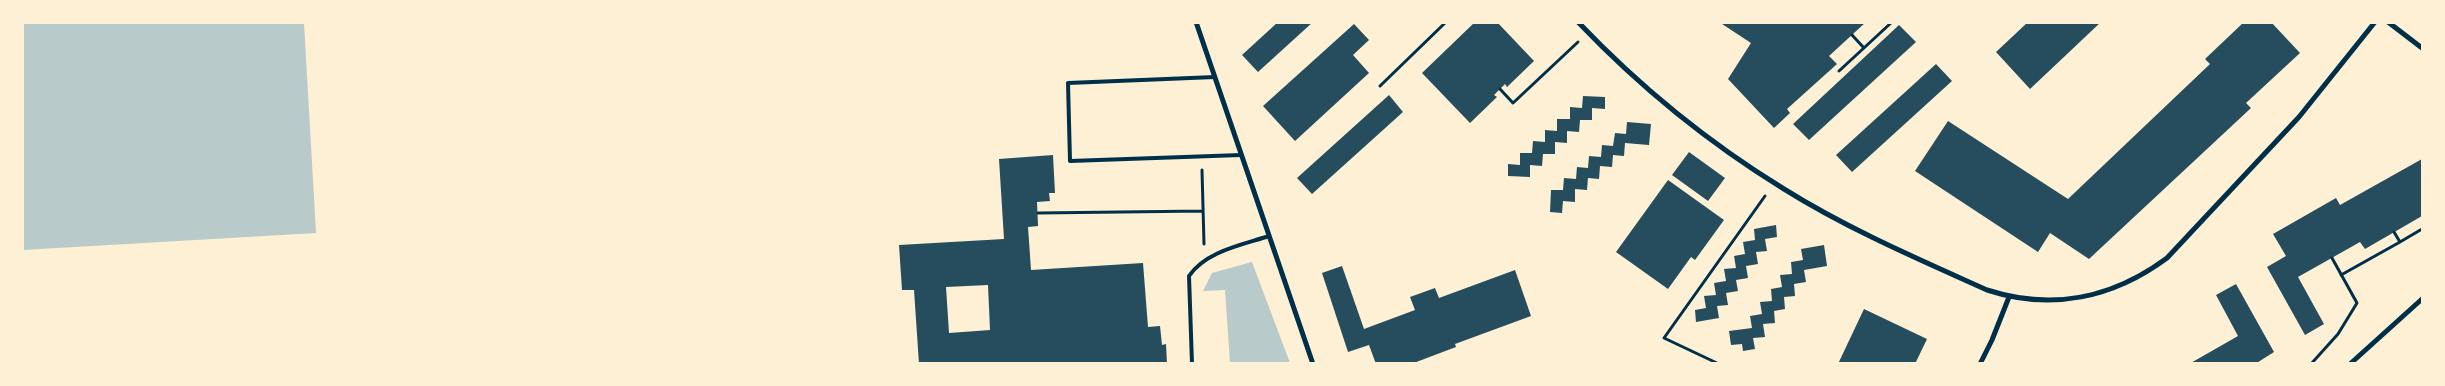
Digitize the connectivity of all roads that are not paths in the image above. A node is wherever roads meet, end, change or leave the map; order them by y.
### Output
1 (1196, 22) edge
2 (1578, 22) edge
3 (2375, 22) edge
4 (2388, 22) edge
5 (2422, 48) edge
6 (1215, 77) junction
7 (1241, 155) junction
8 (1269, 236) junction
9 (2009, 297) junction
10 (2422, 299) edge
11 (1192, 364) edge
12 (1313, 364) edge
13 (1980, 364) edge
14 (2350, 364) edge

1 - 6 street
2 - 9 street
3 - 9 street
4 - 5 street
6 - 7 street
6 - 7 lane
7 - 8 street
8 - 11 lane
8 - 12 street
9 - 13 street
10 - 14 street

